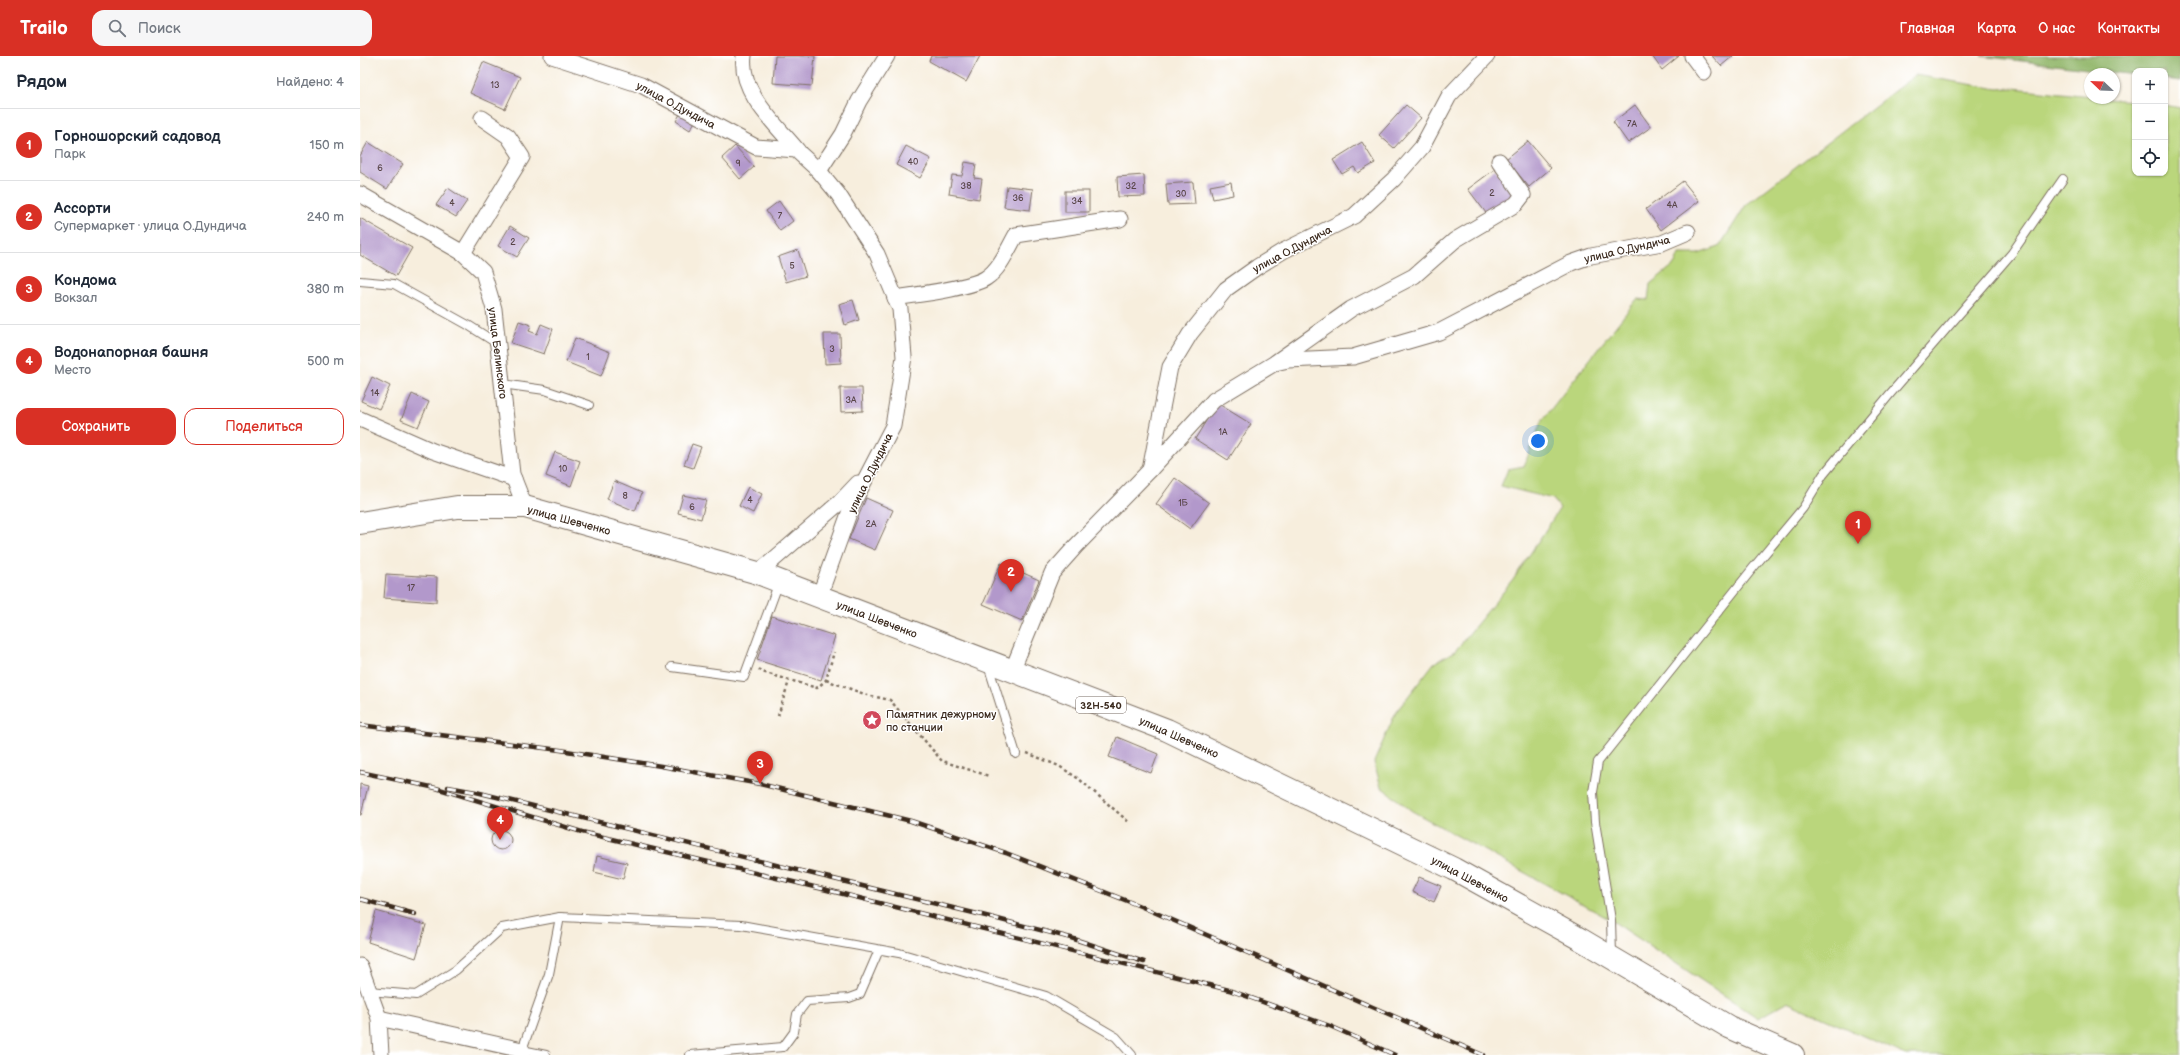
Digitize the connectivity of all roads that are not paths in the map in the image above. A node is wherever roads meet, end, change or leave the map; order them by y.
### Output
1 (552, 56) edge
2 (744, 56) edge
3 (887, 56) edge
4 (1487, 56) edge
5 (1692, 56) edge
6 (1704, 72) dead end
7 (482, 118) dead end
8 (798, 151) junction
9 (1499, 161) dead end
10 (818, 171) junction
11 (2063, 179) dead end
12 (360, 194) edge
13 (1120, 219) dead end
14 (1688, 232) dead end
15 (463, 253) junction
16 (360, 281) edge
17 (895, 298) junction
18 (498, 344) junction
19 (1275, 363) junction
20 (502, 384) junction
21 (589, 405) dead end
22 (360, 419) edge
23 (872, 470) junction
24 (1150, 470) junction
25 (514, 478) junction
26 (525, 507) junction
27 (360, 523) edge
28 (758, 573) junction
29 (779, 581) junction
30 (819, 597) junction
31 (986, 661) junction
32 (672, 667) dead end
33 (1012, 671) junction
34 (1015, 751) road end
35 (560, 917) junction
36 (878, 950) junction
37 (1612, 958) junction
38 (360, 966) edge
39 (365, 993) edge
40 (379, 1018) junction
41 (522, 1052) edge
42 (381, 1055) edge
43 (546, 1055) edge
44 (690, 1055) edge
45 (1132, 1055) edge
46 (1792, 1055) edge

1 - 8 street, улица О.Дундича
2 - 8 street, улица О.Дундича
3 - 10 street
4 - 24 street, улица О.Дундича
5 - 6 street
7 - 15 street
8 - 10 street, улица О.Дундича
9 - 19 street, улица О.Дундича
10 - 17 street, улица О.Дундича
11 - 37 lane
12 - 15 street, улица Белинского
13 - 17 street
14 - 19 street, улица О.Дундича
15 - 18 street, улица Белинского
16 - 18 lane
17 - 23 street, улица О.Дундича
18 - 20 street, улица Белинского
19 - 24 street, улица О.Дундича
20 - 21 lane
20 - 25 street, улица Белинского
22 - 25 street
23 - 28 street
23 - 30 street, улица О.Дундича
24 - 33 street, улица О.Дундича
25 - 26 street, улица Белинского
26 - 27 main road, улица Шевченко / 32Н-540
26 - 28 main road, улица Шевченко / 32Н-540
28 - 29 main road, улица Шевченко / 32Н-540
29 - 30 main road, улица Шевченко / 32Н-540
29 - 32 lane
30 - 31 main road, улица Шевченко / 32Н-540
31 - 33 main road, улица Шевченко / 32Н-540
31 - 34 lane
33 - 37 main road, улица Шевченко / 32Н-540
35 - 36 lane
35 - 39 lane
35 - 41 lane
36 - 44 lane
36 - 45 lane
37 - 46 main road, улица Шевченко / 32Н-540
38 - 39 street
39 - 40 street
40 - 41 street
40 - 42 street
41 - 43 lane

